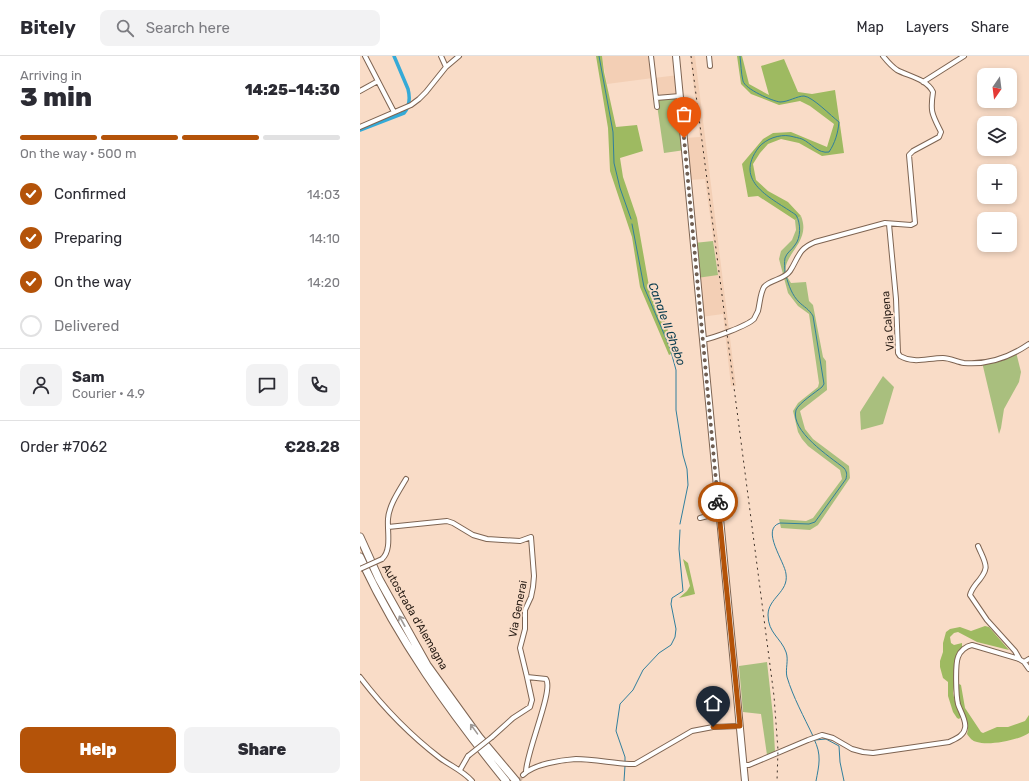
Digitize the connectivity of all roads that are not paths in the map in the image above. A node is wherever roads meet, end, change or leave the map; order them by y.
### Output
1 (366, 56) edge
2 (441, 56) edge
3 (459, 56) edge
4 (651, 56) edge
5 (676, 56) edge
6 (709, 56) edge
7 (883, 56) edge
8 (964, 56) edge
9 (710, 66) dead end
10 (446, 68) junction
11 (378, 81) junction
12 (923, 82) junction
13 (360, 91) edge
14 (680, 96) junction
15 (656, 98) junction
16 (657, 107) dead end
17 (394, 112) junction
18 (360, 127) edge
19 (889, 224) junction
20 (703, 340) junction
21 (1029, 344) edge
22 (406, 479) dead end
23 (720, 513) junction
24 (700, 518) dead end
25 (388, 527) junction
26 (360, 537) edge
27 (978, 546) dead end
28 (360, 557) edge
29 (360, 570) edge
30 (1019, 659) junction
31 (1029, 659) edge
32 (1024, 662) junction
33 (1029, 669) edge
34 (360, 677) edge
35 (528, 677) junction
36 (740, 726) junction
37 (744, 765) junction
38 (460, 770) junction
39 (472, 781) edge
40 (506, 781) edge
41 (516, 781) edge
42 (745, 781) edge

1 - 11 street
2 - 10 street
3 - 10 street
4 - 15 street
5 - 14 main road
6 - 9 street
7 - 12 street
8 - 12 street
10 - 17 street
11 - 13 street
11 - 17 street
12 - 19 street
14 - 15 street
14 - 20 main road
15 - 16 street
17 - 18 street
19 - 20 street
19 - 21 street, Via Calpena
20 - 23 main road
22 - 25 street
23 - 24 street
23 - 36 main road
25 - 29 street, bridge
25 - 35 street, Via Generai
41 -> 26 highway, Autostrada d'Alemagna
27 - 30 street
28 - 40 highway, Autostrada d'Alemagna
30 - 32 street
30 - 37 street
31 - 32 street
32 - 33 street
34 - 38 street
35 - 36 street
35 - 38 street, Via Generai, bridge
36 - 37 main road
37 - 42 main road
38 - 39 street

